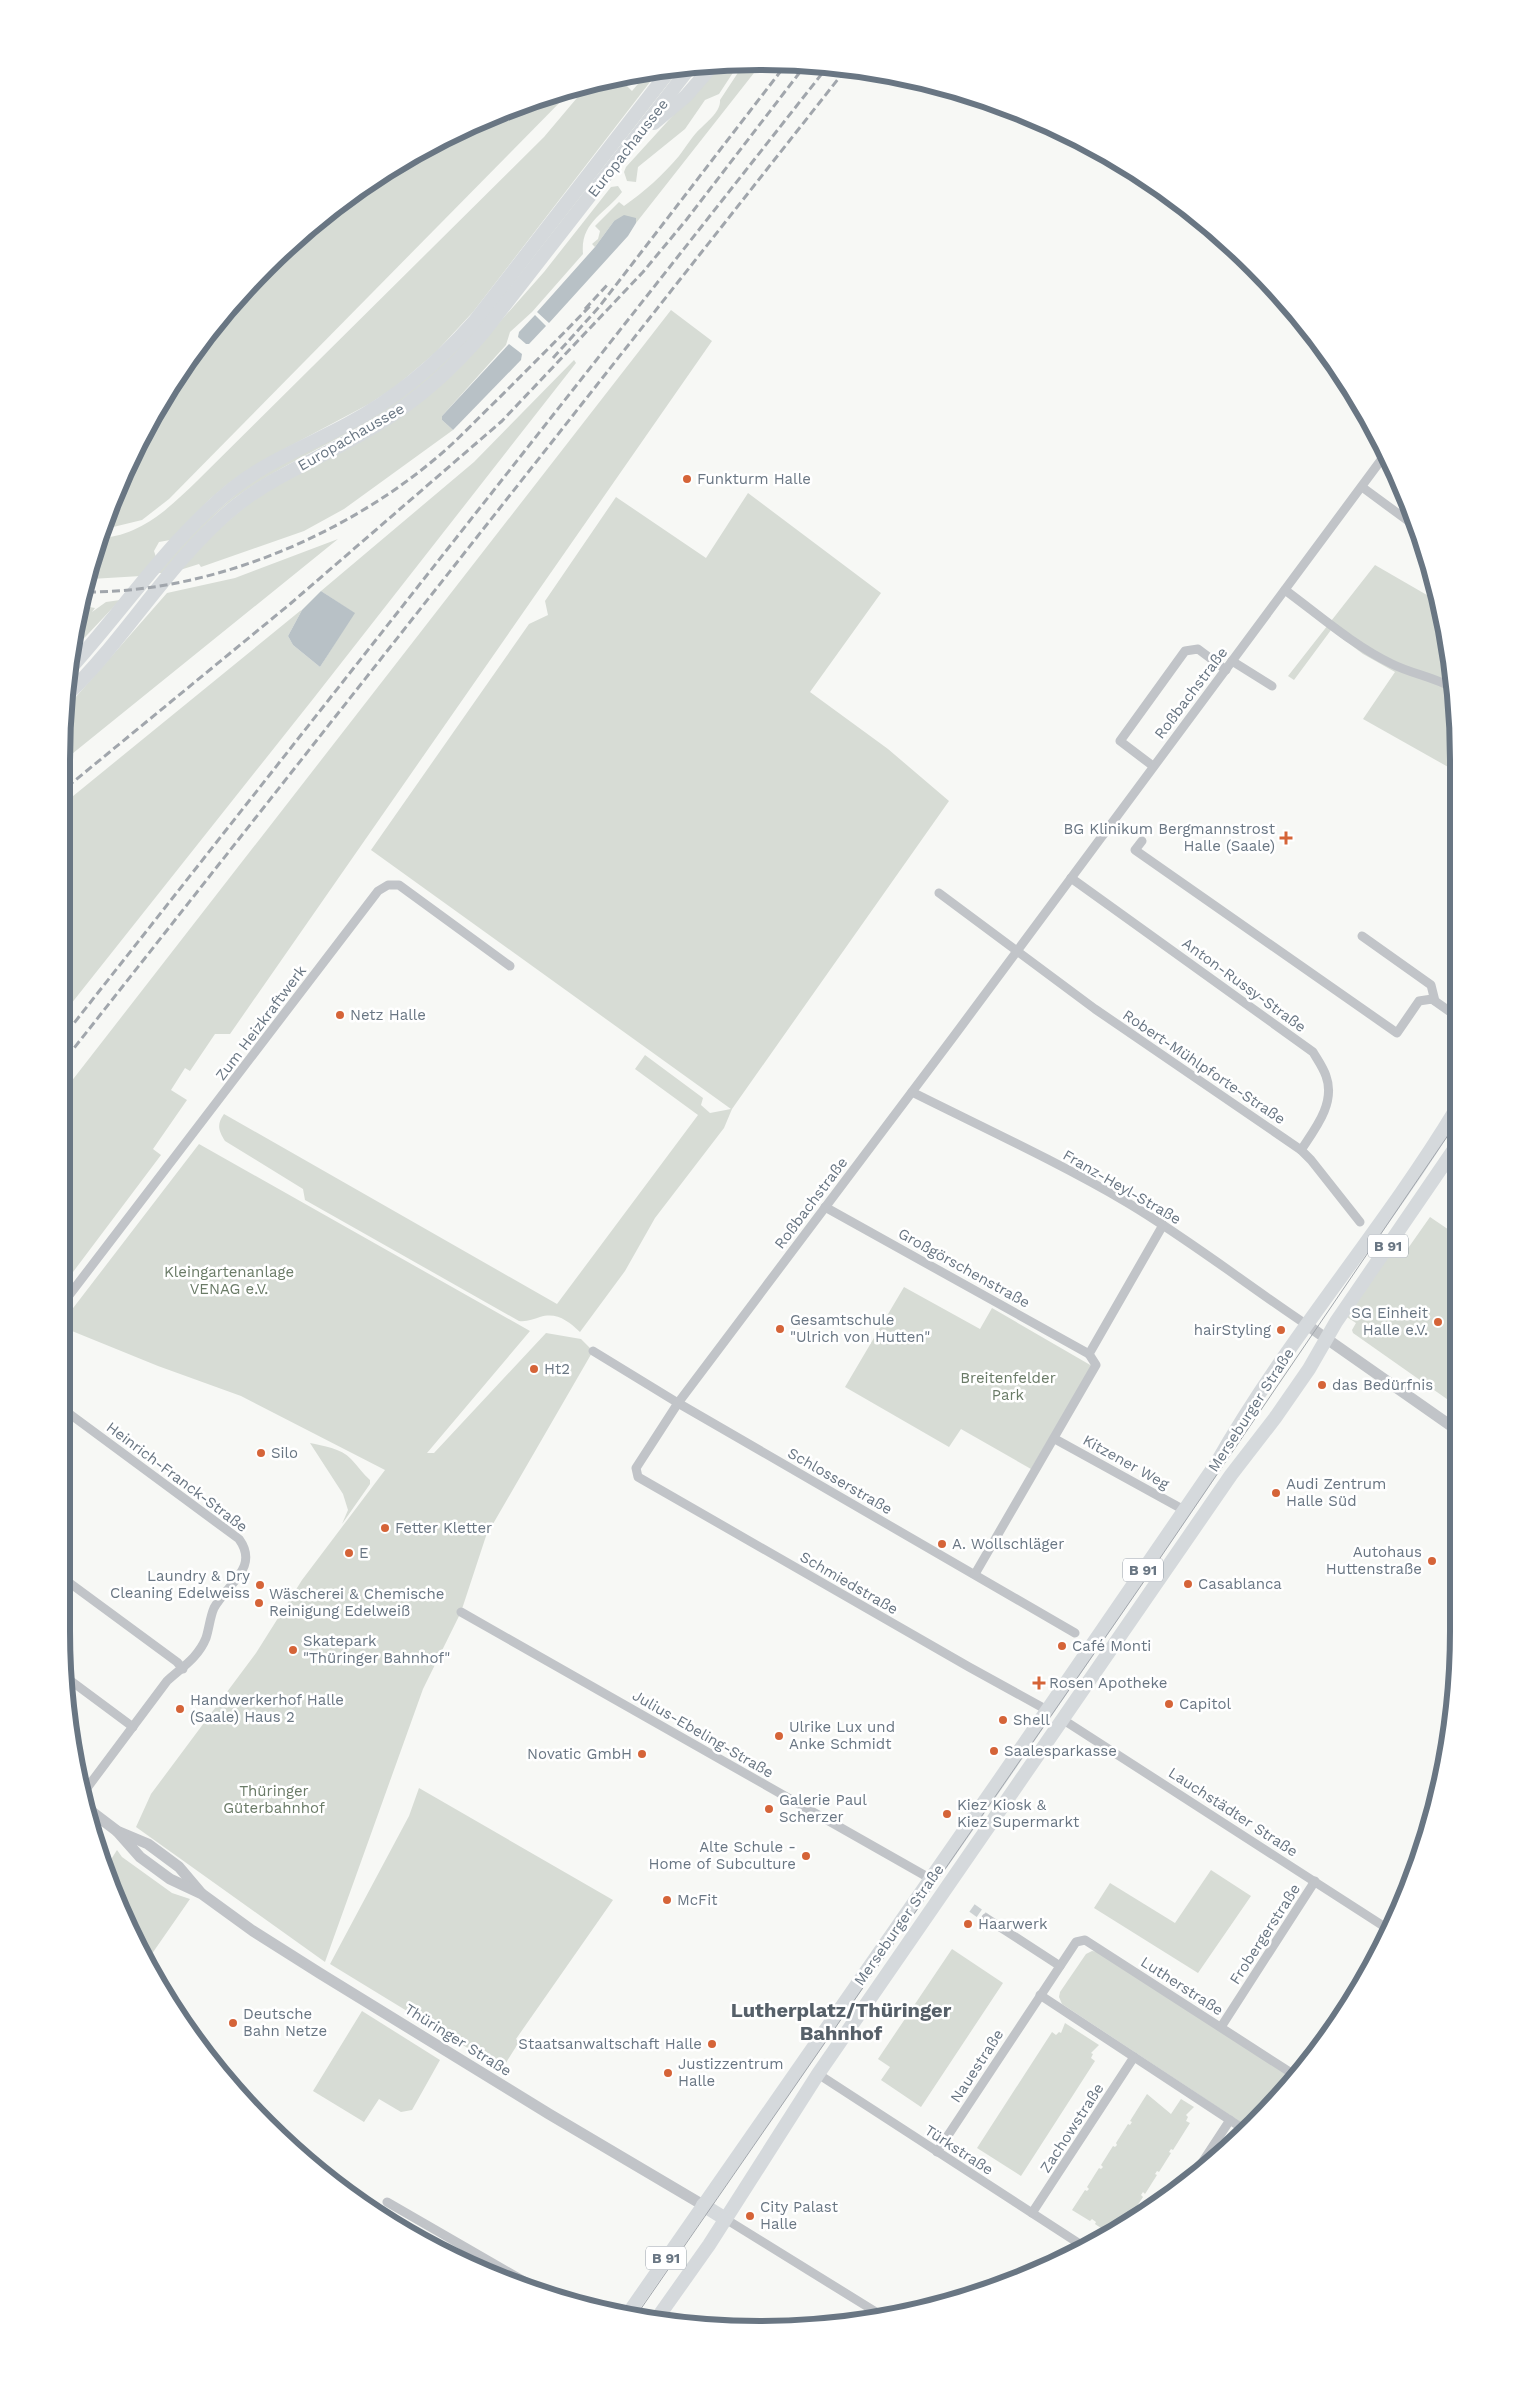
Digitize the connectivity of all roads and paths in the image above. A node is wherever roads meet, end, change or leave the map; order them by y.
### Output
1 (707, 72) edge
2 (684, 74) edge
3 (664, 77) edge
4 (634, 139) junction
5 (1381, 460) edge
6 (1362, 487) junction
7 (1406, 519) edge
8 (1285, 590) junction
9 (78, 660) edge
10 (1232, 661) junction
11 (1226, 670) junction
12 (1446, 684) edge
13 (1272, 686) dead end
14 (74, 688) edge
15 (1153, 766) junction
16 (1142, 841) dead end
17 (1071, 878) junction
18 (939, 893) dead end
19 (1362, 936) dead end
20 (1017, 950) junction
21 (510, 966) dead end
22 (1435, 1001) junction
23 (1450, 1012) edge
24 (912, 1092) junction
25 (1450, 1121) edge
26 (1301, 1150) junction
27 (1450, 1155) edge
28 (825, 1206) junction
29 (1360, 1222) dead end
30 (1163, 1225) junction
31 (70, 1294) edge
32 (1307, 1325) junction
33 (1327, 1339) junction
34 (593, 1351) dead end
35 (1089, 1354) junction
36 (678, 1403) junction
37 (70, 1414) edge
38 (1450, 1425) edge
39 (1055, 1438) junction
40 (638, 1477) joint
41 (1184, 1510) junction
42 (975, 1574) junction
43 (70, 1583) edge
44 (461, 1612) dead end
45 (1074, 1633) dead end
46 (183, 1669) junction
47 (72, 1681) edge
48 (1047, 1710) junction
49 (1062, 1719) junction
50 (132, 1727) junction
51 (88, 1786) edge
52 (95, 1815) edge
53 (931, 1878) junction
54 (1315, 1882) junction
55 (986, 1918) tunnel mouth
56 (1383, 1926) edge
57 (1060, 1966) junction
58 (1040, 1995) junction
59 (1221, 2027) junction
60 (1134, 2057) junction
61 (1290, 2072) edge
62 (818, 2074) junction
63 (1230, 2120) junction
64 (1240, 2127) edge
65 (936, 2152) junction
66 (1205, 2158) edge
67 (387, 2202) dead end
68 (703, 2205) junction
69 (1032, 2213) junction
70 (724, 2218) junction
71 (1078, 2243) edge
72 (512, 2274) edge
73 (632, 2309) edge
74 (875, 2311) edge
75 (660, 2314) edge

1 - 4 main road
2 - 4 main road, Europachaussee
3 - 9 main road, Europachaussee
4 - 14 main road, Europachaussee
5 - 6 street, Roßbachstraße
6 - 7 street
6 - 8 street, Roßbachstraße
8 - 10 street, Roßbachstraße
8 - 12 street
10 - 11 street, Roßbachstraße
10 - 13 street
11 - 15 street, Roßbachstraße
11 - 15 street
15 - 17 street, Roßbachstraße
16 - 22 street
17 - 20 street, Roßbachstraße
17 - 26 street, Anton-Russy-Straße
18 - 20 street
19 - 22 street
20 - 24 street, Roßbachstraße
20 - 26 street, Robert-Mühlpforte-Straße
21 - 31 street, Zum Heizkraftwerk
22 - 23 street
24 - 28 street, Roßbachstraße
24 - 30 street, Franz-Heyl-Straße
25 - 32 main road, Merseburger Straße / B 91
26 - 29 street, Robert-Mühlpforte-Straße
27 - 33 main road, Merseburger Straße / B 91
28 - 35 street, Großgörschenstraße
28 - 36 street, Roßbachstraße
30 - 32 street, Franz-Heyl-Straße
30 - 35 street
32 - 33 street
32 - 41 main road, Merseburger Straße / B 91
33 - 38 street
33 - 49 main road, Merseburger Straße / B 91
34 - 36 street, Schlosserstraße
35 - 39 street
36 - 40 street, Roßbachstraße
36 - 42 street, Schlosserstraße
37 - 46 street, Heinrich-Franck-Straße
39 - 41 street, Kitzener Weg
39 - 42 street
40 - 48 street, Schmiedstraße
41 - 48 main road, Merseburger Straße / B 91
42 - 45 street, Schlosserstraße
43 - 46 street
44 - 53 street, Julius-Ebeling-Straße
46 - 50 street, Heinrich-Franck-Straße
47 - 50 street
48 - 49 main road
48 - 53 main road, Merseburger Straße / B 91
49 - 54 street, Lauchstädter Straße
49 - 62 main road, Merseburger Straße / B 91
50 - 51 street, Heinrich-Franck-Straße
52 - 68 street, Thüringer Straße
53 - 68 main road, Merseburger Straße / B 91
54 - 56 street, Lauchstädter Straße
54 - 59 street, Frobergerstraße
55 - 57 street
57 - 58 street, Lutherstraße
57 - 59 street, Lutherstraße
58 - 60 street
58 - 65 street, Nauestraße
59 - 61 street, Lutherstraße
60 - 63 street
60 - 69 street, Zachowstraße
62 - 65 street, Türkstraße
62 - 70 main road, Merseburger Straße / B 91
63 - 64 street
63 - 66 street
65 - 69 street, Türkstraße
67 - 72 street
68 - 70 main road
68 - 73 main road, Merseburger Straße / B 91
69 - 71 street, Türkstraße
70 - 74 street
70 - 75 main road, Merseburger Straße / B 91

